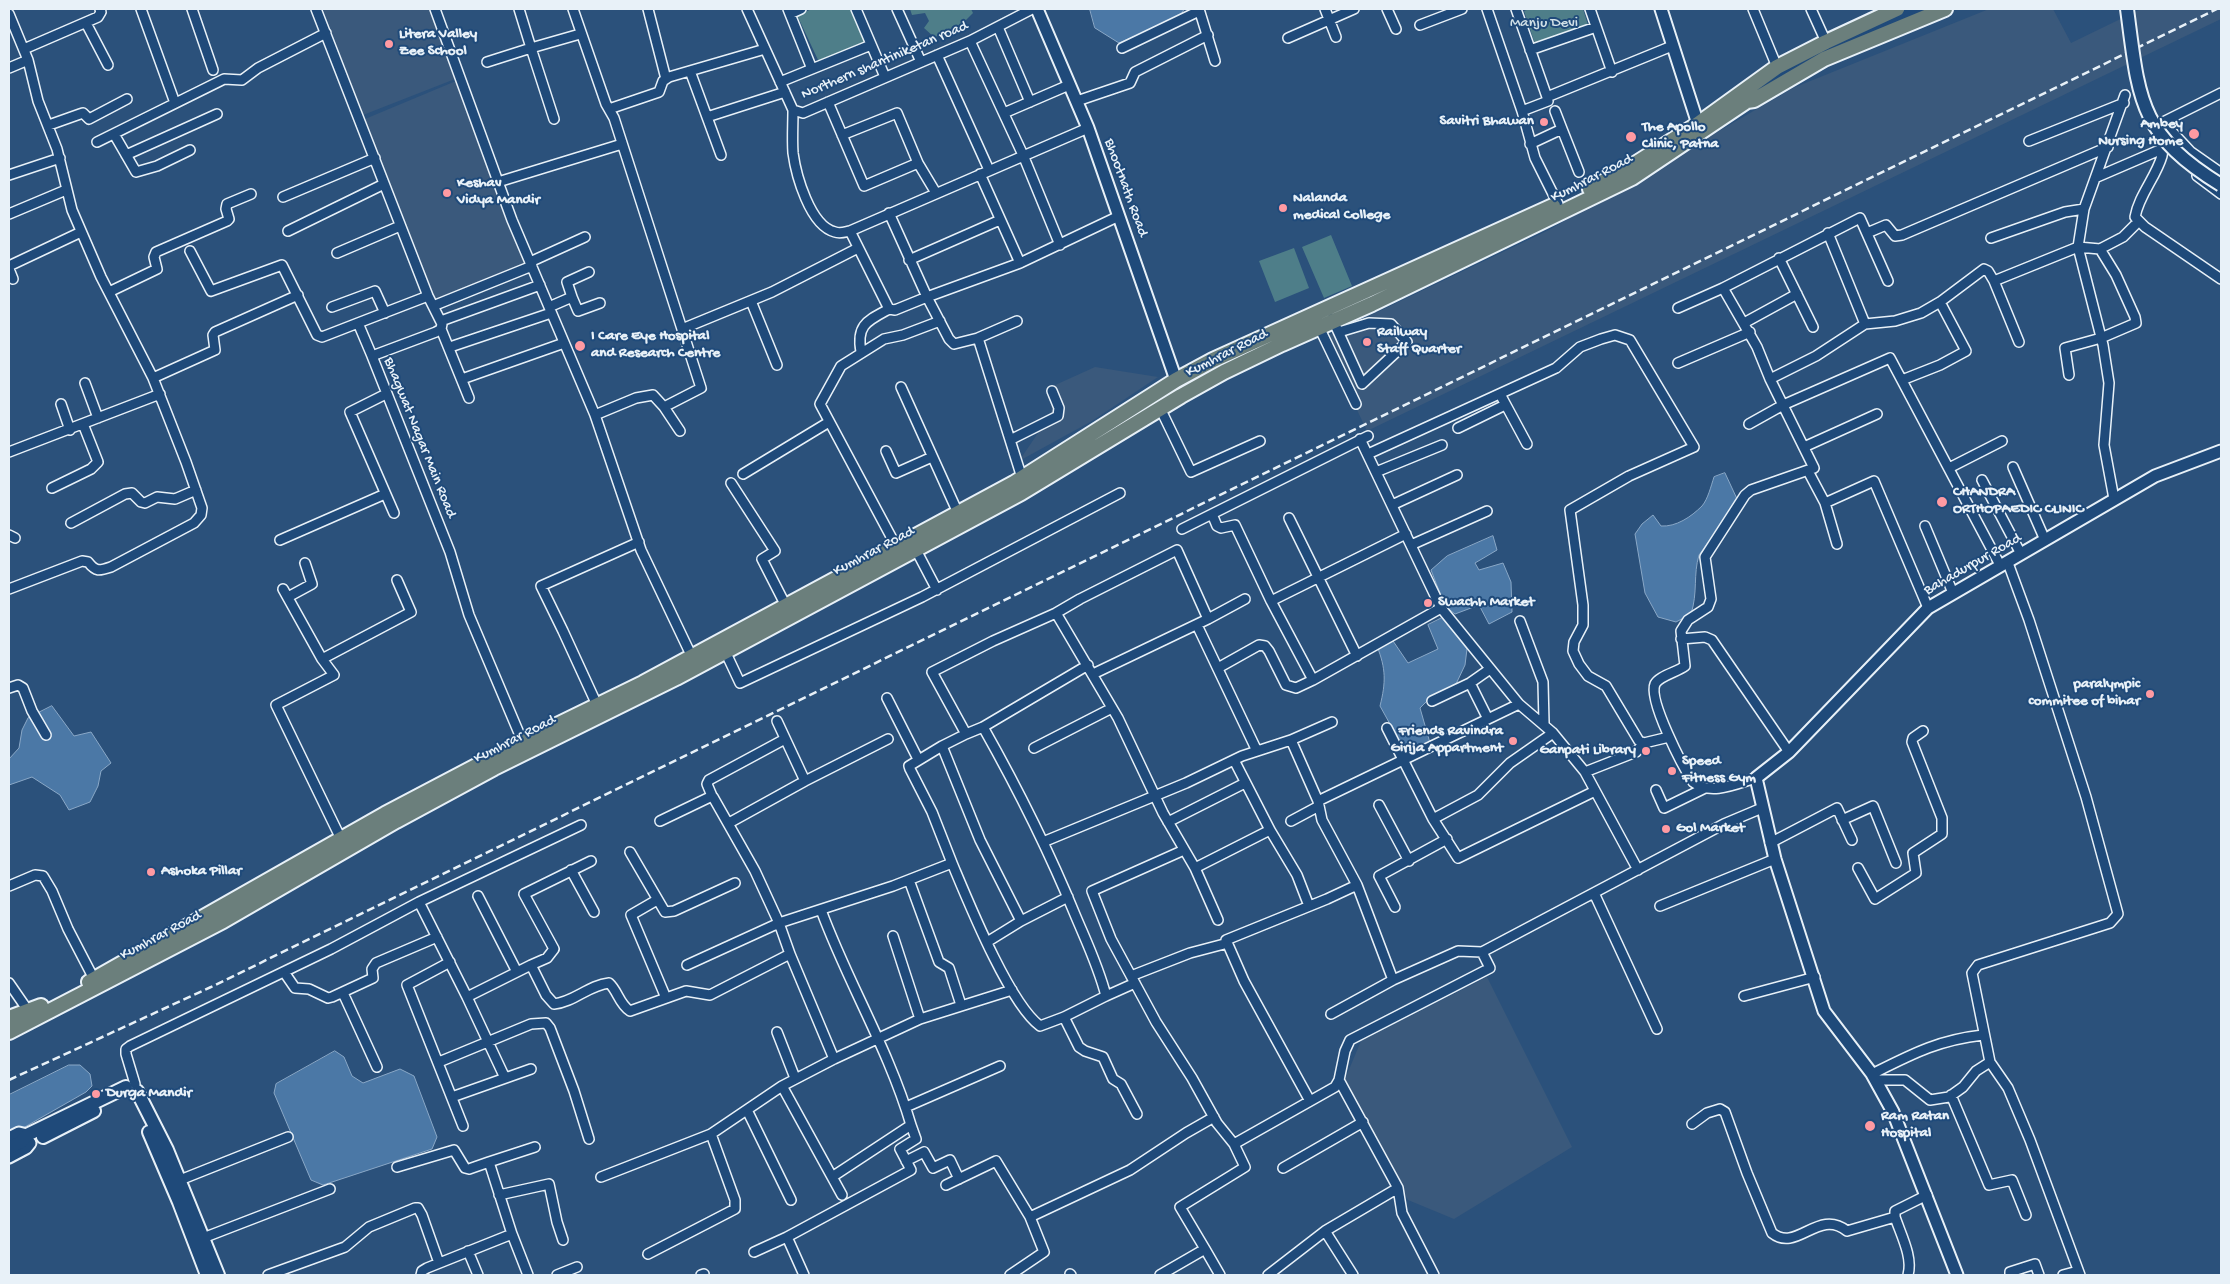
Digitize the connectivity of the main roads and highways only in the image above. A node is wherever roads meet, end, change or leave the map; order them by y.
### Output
1 (1895, 9) edge
2 (1922, 9) edge
3 (1945, 9) edge
4 (2127, 9) edge
5 (1744, 96) junction
6 (1630, 174) junction
7 (2221, 185) edge
8 (1333, 321) junction
9 (899, 551) junction
10 (621, 700) junction
11 (525, 747) junction
12 (311, 863) junction
13 (10, 1025) edge
14 (132, 1090) junction
15 (18, 1142) edge
16 (207, 1275) edge
17 (218, 1275) edge

1 - 5 highway, Kumhrar Road
2 - 5 main road
3 - 5 highway
4 - 7 main road, bridge
5 - 6 highway, Kumhrar Road
5 - 6 highway
6 - 8 highway, Kumhrar Road
6 - 8 highway, Kumhrar Road
8 - 9 highway, Kumhrar Road
8 - 9 highway, Kumhrar Road
9 - 10 highway, Kumhrar Road
9 - 10 highway, Kumhrar Road
10 - 11 highway, Kumhrar Road
10 - 11 highway, Kumhrar Road
11 - 12 highway, Kumhrar Road
11 - 12 highway, Kumhrar Road
12 - 13 highway, Kumhrar Road
12 - 13 highway, Kumhrar Road
14 - 15 main road
14 - 16 main road
14 - 17 main road

